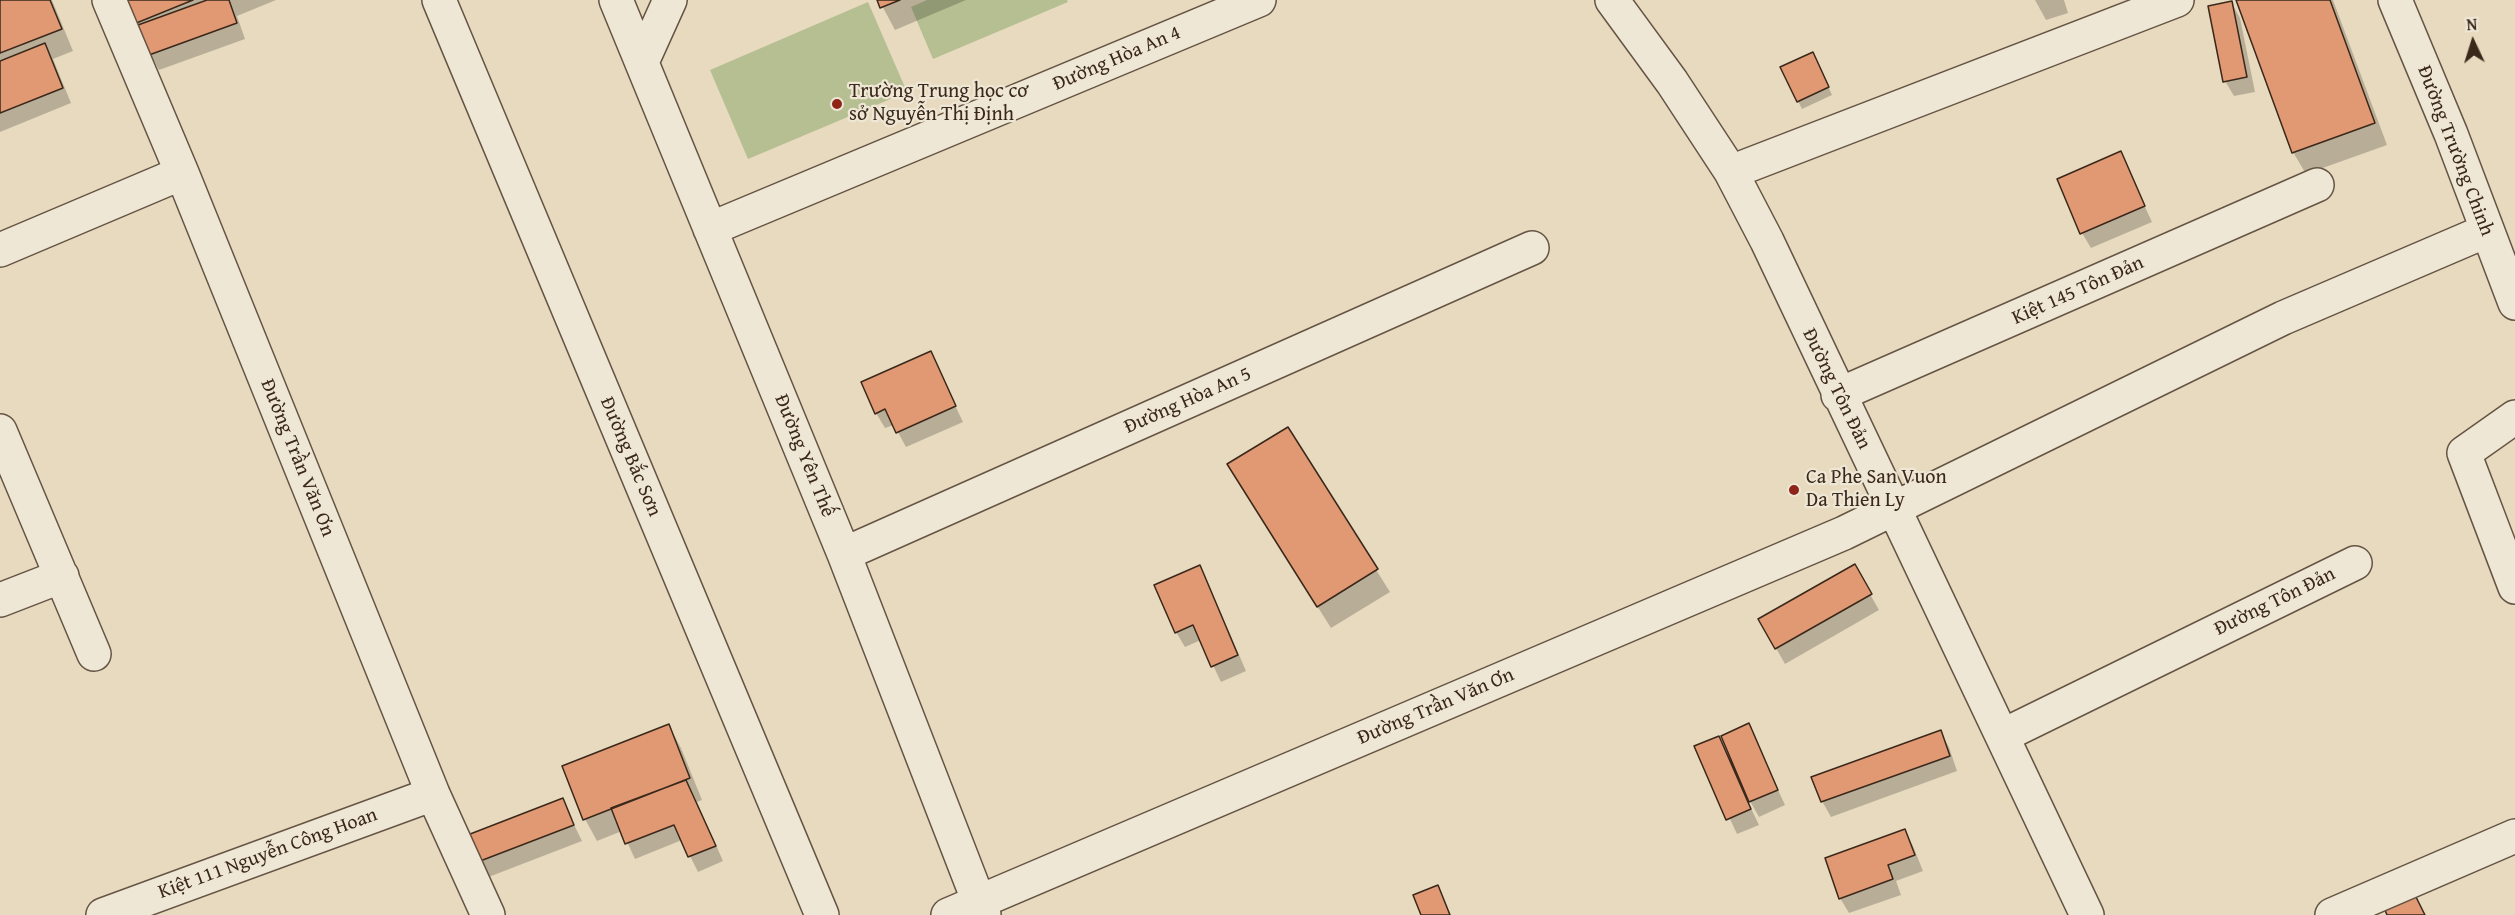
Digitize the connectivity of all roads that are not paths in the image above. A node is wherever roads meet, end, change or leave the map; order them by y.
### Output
1 (109, 0) edge
2 (439, 0) edge
3 (616, 0) edge
4 (670, 0) edge
5 (1259, 0) edge
6 (2177, 0) edge
7 (2396, 0) edge
8 (1621, 3) edge
9 (642, 62) junction
10 (1731, 172) junction
11 (182, 173) junction
12 (2317, 185) dead end
13 (710, 229) junction
14 (2486, 231) junction
15 (1532, 248) dead end
16 (0, 250) edge
17 (2515, 303) edge
18 (1838, 395) junction
19 (2515, 417) edge
20 (0, 431) edge
21 (1894, 510) junction
22 (844, 554) junction
23 (2355, 563) dead end
24 (62, 576) junction
25 (2515, 587) edge
26 (0, 600) edge
27 (94, 654) dead end
28 (2002, 736) junction
29 (433, 794) junction
30 (2515, 836) edge
31 (981, 909) edge
32 (103, 915) edge
33 (488, 915) edge
34 (822, 915) edge
35 (948, 915) edge
36 (2086, 915) edge
37 (2332, 915) edge

1 - 11 street, Đường Trần Văn Ơn
2 - 34 street, Đường Bắc Sơn
3 - 9 street, Đường Yên Thế
4 - 9 street
5 - 13 street, Đường Hòa An 4
6 - 10 street
7 - 14 street, Đường Trường Chinh
8 - 10 street, Đường Tôn Đản
9 - 13 street, Đường Yên Thế
10 - 18 street, Đường Tôn Đản
11 - 16 street
11 - 29 street, Đường Trần Văn Ơn
12 - 18 street, Kiệt 145 Tôn Đản
13 - 22 street, Đường Yên Thế
14 - 17 street, Đường Trường Chinh
14 - 21 street, Đường Trần Văn Ơn
15 - 22 street, Đường Hòa An 5
18 - 21 street, Đường Tôn Đản
19 - 25 street
20 - 24 street
21 - 28 street, Đường Tôn Đản
21 - 31 street, Đường Trần Văn Ơn
22 - 31 street, Đường Yên Thế
23 - 28 street, Đường Tôn Đản
24 - 26 street
24 - 27 street
28 - 36 street, Đường Tôn Đản
29 - 32 street, Kiệt 111 Nguyễn Công Hoan
29 - 33 street, Đường Trần Văn Ơn
30 - 37 street
31 - 35 street, Đường Trần Văn Ơn

